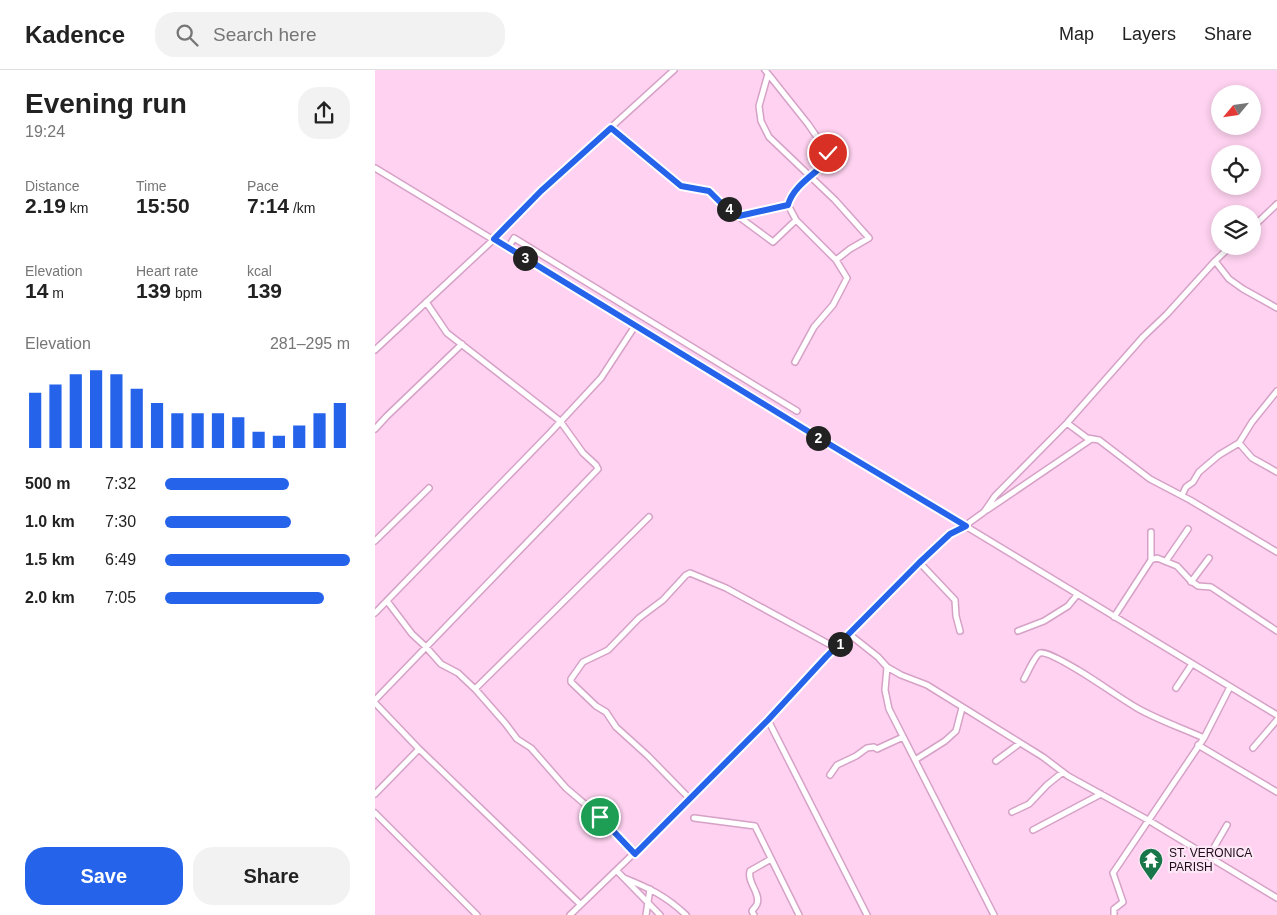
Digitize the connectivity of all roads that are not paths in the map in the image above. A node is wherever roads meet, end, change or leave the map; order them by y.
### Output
1 (674, 70) edge
2 (767, 72) edge
3 (611, 128) junction
4 (375, 168) edge
5 (809, 176) junction
6 (788, 205) junction
7 (1277, 207) edge
8 (739, 216) junction
9 (796, 220) junction
10 (1261, 220) edge
11 (494, 239) junction
12 (507, 248) junction
13 (1221, 255) edge
14 (836, 260) junction
15 (1215, 261) junction
16 (426, 302) junction
17 (1277, 308) edge
18 (635, 326) junction
19 (463, 344) junction
20 (375, 350) edge
21 (795, 362) dead end
22 (1277, 391) edge
23 (797, 411) dead end
24 (560, 421) junction
25 (1067, 423) junction
26 (375, 429) edge
27 (1090, 440) junction
28 (1239, 443) junction
29 (1277, 472) edge
30 (429, 488) dead end
31 (1181, 495) junction
32 (984, 512) junction
33 (649, 517) dead end
34 (966, 526) junction
35 (1188, 529) dead end
36 (1151, 532) dead end
37 (375, 541) edge
38 (1277, 552) edge
39 (1209, 558) dead end
40 (1151, 560) junction
41 (1166, 562) junction
42 (919, 563) junction
43 (1191, 582) junction
44 (1077, 595) junction
45 (387, 601) junction
46 (376, 610) edge
47 (1114, 617) junction
48 (960, 631) dead end
49 (1019, 631) dead end
50 (1277, 631) edge
51 (849, 634) junction
52 (426, 647) junction
53 (836, 648) junction
54 (1193, 664) junction
55 (887, 667) junction
56 (1024, 679) dead end
57 (1230, 687) junction
58 (1176, 688) dead end
59 (475, 689) junction
60 (375, 702) edge
61 (962, 708) junction
62 (1277, 715) edge
63 (768, 720) junction
64 (1277, 720) edge
65 (903, 737) junction
66 (1204, 738) junction
67 (1020, 743) junction
68 (1198, 745) junction
69 (1253, 748) dead end
70 (419, 749) junction
71 (915, 760) junction
72 (996, 761) dead end
73 (1063, 772) junction
74 (830, 775) dead end
75 (1277, 792) edge
76 (375, 794) edge
77 (1101, 794) junction
78 (690, 799) junction
79 (375, 812) edge
80 (1012, 812) dead end
81 (694, 818) dead end
82 (1148, 820) junction
83 (1227, 825) dead end
84 (1033, 830) dead end
85 (635, 854) junction
86 (1209, 856) junction
87 (771, 859) junction
88 (617, 871) junction
89 (624, 878) junction
90 (650, 888) junction
91 (1277, 898) edge
92 (648, 902) junction
93 (580, 904) junction
94 (477, 915) edge
95 (571, 915) edge
96 (646, 915) edge
97 (660, 915) edge
98 (686, 915) edge
99 (754, 915) edge
100 (799, 915) edge
101 (867, 915) edge
102 (994, 915) edge
103 (1114, 915) edge

1 - 3 street
2 - 5 street
2 - 5 street
3 - 8 street
3 - 11 street
4 - 11 street
5 - 6 street
5 - 14 street
6 - 8 street
6 - 9 street
7 - 10 street
8 - 9 street
9 - 14 street
11 - 12 street
11 - 16 street
12 - 18 street
12 - 23 street
13 - 15 street
14 - 21 street
15 - 17 street
15 - 25 street
16 - 19 street
16 - 20 street
18 - 24 street
18 - 34 street
19 - 24 street
19 - 26 street
22 - 28 street
24 - 45 street
24 - 52 street
25 - 27 street
25 - 32 street
27 - 31 street
27 - 32 street
28 - 29 street
28 - 31 street
30 - 37 street
31 - 38 street
32 - 34 street
33 - 59 street
34 - 42 street
34 - 44 street
35 - 41 street
36 - 40 street
39 - 43 street
40 - 41 street
40 - 47 street
41 - 43 street
42 - 48 street
42 - 51 street
43 - 50 street
44 - 47 street
44 - 49 street
45 - 46 street
45 - 52 street
47 - 54 street
51 - 53 street
51 - 55 street
52 - 59 street
52 - 60 street
53 - 63 street
53 - 78 street
54 - 57 street
54 - 58 street
55 - 61 street
55 - 65 street
56 - 66 street
57 - 62 street
57 - 66 street
59 - 85 street
60 - 70 street
61 - 67 street
61 - 71 street
63 - 78 street
63 - 101 street
64 - 69 street
65 - 71 street
65 - 74 street
66 - 68 street
67 - 72 street
67 - 73 street
68 - 75 street
68 - 82 street
70 - 76 street
70 - 93 street
71 - 102 street
73 - 77 street
73 - 80 street
77 - 82 street
77 - 84 street
78 - 85 street
79 - 94 street
81 - 87 street
82 - 86 street
82 - 103 street
83 - 86 street
85 - 88 street
86 - 91 street
87 - 99 street
87 - 100 street
88 - 89 street
88 - 93 street
89 - 90 street
89 - 92 street
90 - 92 street
90 - 98 street
92 - 96 street
92 - 97 street
93 - 95 street

